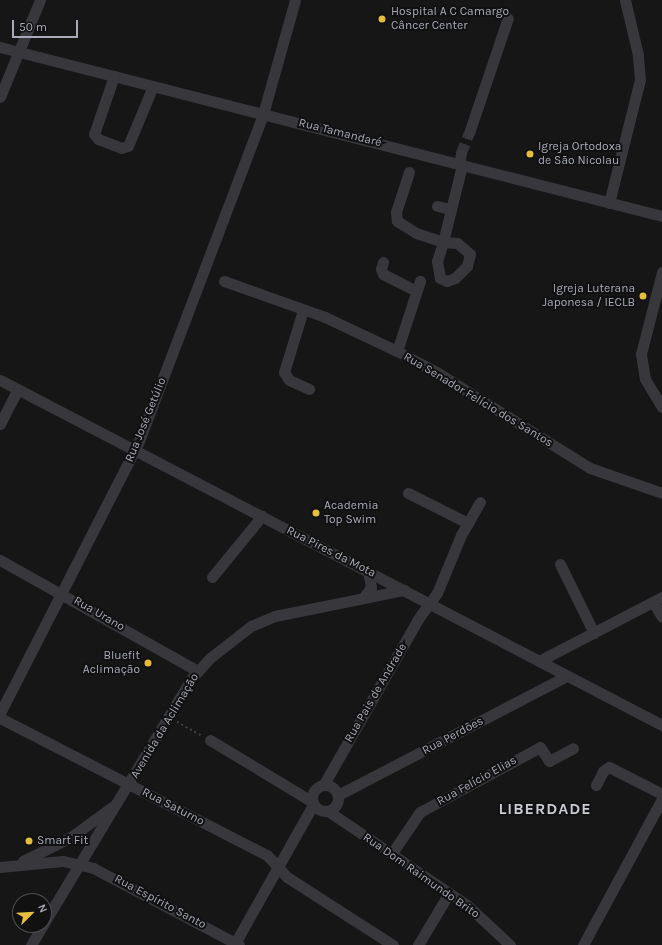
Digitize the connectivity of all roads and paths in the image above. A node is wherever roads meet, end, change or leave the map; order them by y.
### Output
1 (40, 0) edge
2 (295, 0) edge
3 (625, 0) edge
4 (508, 18) dead end
5 (0, 47) edge
6 (18, 52) junction
7 (114, 76) junction
8 (153, 86) junction
9 (0, 98) edge
10 (263, 114) junction
11 (469, 132) tunnel mouth
12 (461, 161) junction
13 (409, 172) dead end
14 (609, 203) junction
15 (437, 206) dead end
16 (450, 209) junction
17 (662, 216) edge
18 (383, 262) dead end
19 (662, 272) edge
20 (224, 281) dead end
21 (303, 310) junction
22 (397, 351) junction
23 (0, 380) edge
24 (18, 389) junction
25 (309, 389) dead end
26 (662, 407) edge
27 (0, 424) edge
28 (135, 450) junction
29 (408, 493) dead end
30 (662, 493) edge
31 (480, 502) dead end
32 (262, 516) junction
33 (468, 523) junction
34 (0, 560) edge
35 (560, 564) dead end
36 (368, 571) junction
37 (212, 576) dead end
38 (404, 590) junction
39 (62, 592) junction
40 (364, 597) junction
41 (657, 600) edge
42 (430, 604) junction
43 (662, 617) edge
44 (594, 632) junction
45 (539, 661) junction
46 (198, 671) junction
47 (567, 676) junction
48 (0, 713) edge
49 (0, 718) edge
50 (168, 718) junction
51 (662, 725) edge
52 (210, 740) joint
53 (573, 748) dead end
54 (129, 784) junction
55 (324, 784) junction
56 (596, 785) dead end
57 (662, 794) edge
58 (338, 795) junction
59 (662, 799) edge
60 (118, 803) junction
61 (312, 803) junction
62 (328, 811) junction
63 (392, 854) junction
64 (80, 865) junction
65 (4, 867) edge
66 (277, 867) junction
67 (449, 893) junction
68 (52, 911) edge
69 (38, 933) edge
70 (236, 944) edge
71 (31, 945) edge
72 (393, 945) edge
73 (418, 945) edge
74 (510, 945) edge
75 (583, 945) edge

1 - 6 street
2 - 10 street, Rua José Getúlio
3 - 14 street
4 - 11 street
5 - 6 street, Rua Tamandaré
6 - 7 street, Rua Tamandaré
6 - 9 street
7 - 8 street, Rua Tamandaré
7 - 8 street
8 - 10 street, Rua Tamandaré
10 - 12 street, Rua Tamandaré
10 - 28 street, Rua José Getúlio
12 - 14 street, Rua Tamandaré
12 - 16 street
13 - 16 street
14 - 17 street, Rua Tamandaré
15 - 16 street
18 - 22 street
19 - 26 street
20 - 21 street, Rua Senador Felício dos Santos
21 - 22 street, Rua Senador Felício dos Santos
21 - 25 street
22 - 30 street, Rua Senador Felício dos Santos
23 - 24 street, Rua Pires da Mota
24 - 27 street
24 - 28 street, Rua Pires da Mota
28 - 32 street, Rua Pires da Mota
28 - 39 street, Rua José Getúlio
29 - 33 street
31 - 33 street, Rua Pais de Andrade
32 - 36 street, Rua Pires da Mota
32 - 37 street
33 - 42 street, Rua Pais de Andrade
34 - 39 street, Rua Urano
35 - 44 street
36 - 38 street, Rua Pires da Mota
36 - 40 street
38 - 40 street, Avenida da Aclimação
38 - 42 street, Rua Pires da Mota
39 - 46 street, Rua Urano
39 - 48 street, Rua José Getúlio
40 - 46 street, Avenida da Aclimação
41 - 43 street
41 - 44 street
42 - 45 street, Rua Pires da Mota
42 - 55 street, Rua Pais de Andrade
44 - 45 street
45 - 47 street, Rua Pires da Mota
46 - 50 street, Avenida da Aclimação
47 - 51 street, Rua Pires da Mota
47 - 58 street, Rua Perdões
49 - 54 street, Rua Saturno
50 - 52 path
50 - 54 street, Avenida da Aclimação
52 - 61 street
53 - 63 street, Rua Felício Elias
54 - 60 street, Avenida da Aclimação
54 - 66 street, Rua Saturno
55 - 58 street
55 - 61 street
56 - 57 street
58 - 62 street
59 - 75 street
60 - 64 street, Avenida da Aclimação
60 - 65 street
61 - 62 street
61 - 66 street
62 - 63 street, Rua Dom Raimundo Brito
63 - 67 street, Rua Dom Raimundo Brito
64 - 65 street
64 - 68 street, Avenida da Aclimação
64 - 70 street, Rua Espírito Santo
66 - 70 street
66 - 72 street, Rua Saturno
67 - 73 street
67 - 74 street, Rua Dom Raimundo Brito
69 - 71 street, Avenida da Aclimação

